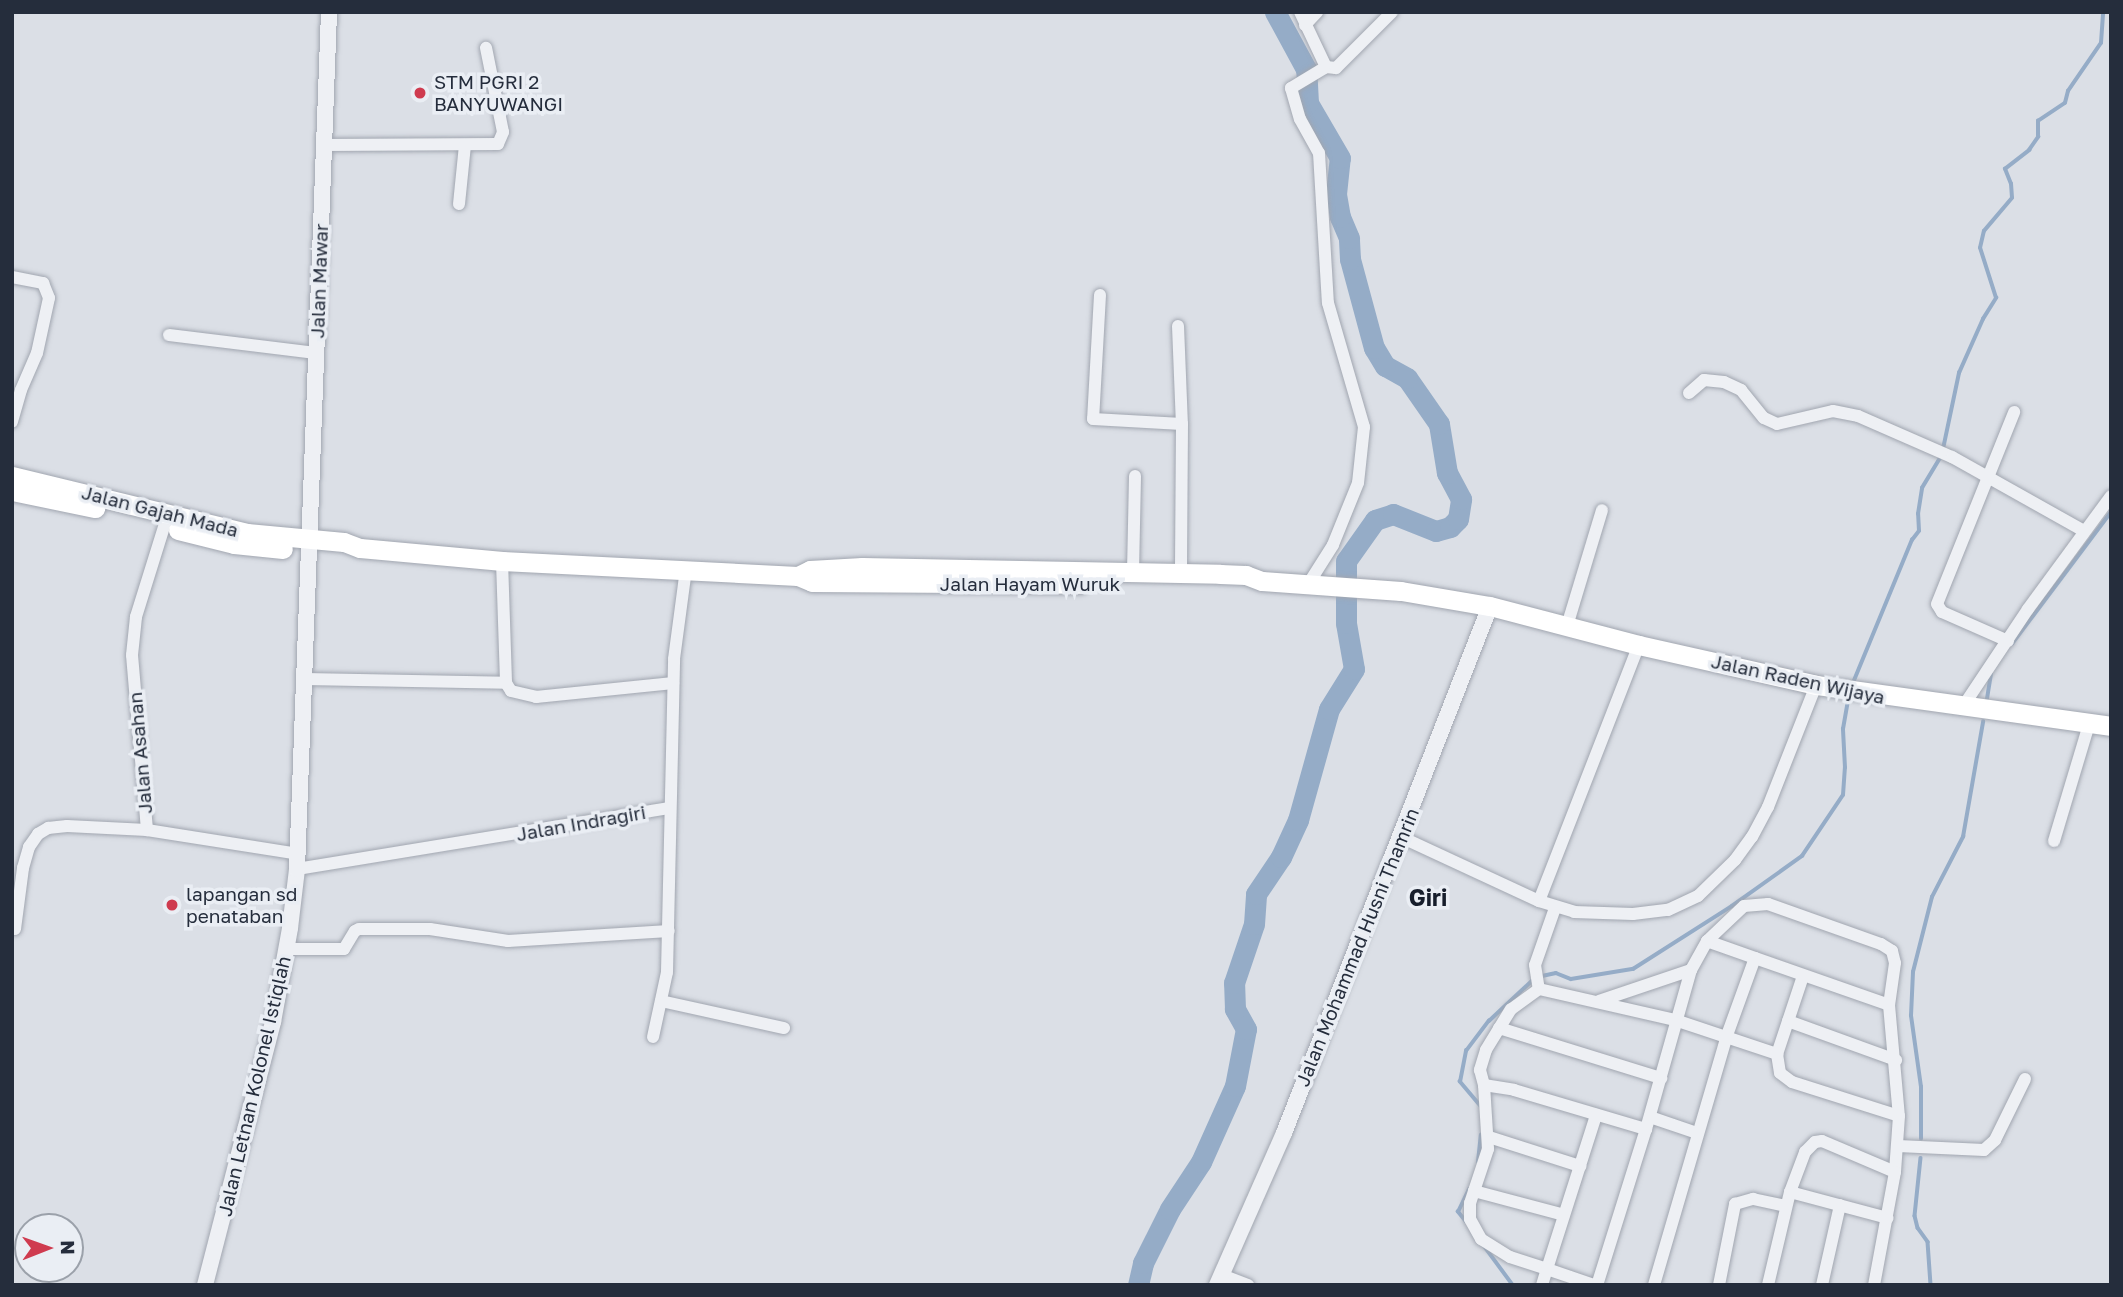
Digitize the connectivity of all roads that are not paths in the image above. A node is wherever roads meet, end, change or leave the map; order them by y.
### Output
1 (329, 12) edge
2 (1317, 12) edge
3 (1392, 12) edge
4 (1302, 18) edge
5 (486, 48) dead end
6 (1321, 70) junction
7 (324, 145) junction
8 (465, 145) junction
9 (459, 204) dead end
10 (12, 277) edge
11 (1100, 295) dead end
12 (1178, 326) dead end
13 (169, 335) dead end
14 (316, 353) junction
15 (1689, 393) dead end
16 (2014, 412) dead end
17 (12, 422) edge
18 (1182, 424) junction
19 (12, 476) edge
20 (1135, 476) dead end
21 (1989, 477) junction
22 (12, 491) edge
23 (2111, 496) edge
24 (1602, 510) dead end
25 (167, 521) junction
26 (2084, 531) junction
27 (309, 545) junction
28 (502, 561) junction
29 (686, 569) junction
30 (1133, 572) junction
31 (1181, 573) junction
32 (798, 576) junction
33 (1262, 581) junction
34 (1315, 583) junction
35 (1490, 606) junction
36 (1567, 626) junction
37 (2008, 641) junction
38 (1639, 645) junction
39 (305, 679) junction
40 (673, 683) junction
41 (1816, 685) junction
42 (509, 687) junction
43 (1962, 708) junction
44 (2089, 724) junction
45 (2111, 726) edge
46 (670, 808) junction
47 (147, 830) junction
48 (1401, 837) junction
49 (2054, 841) dead end
50 (298, 862) junction
51 (1539, 901) junction
52 (1555, 908) junction
53 (15, 929) dead end
54 (669, 931) junction
55 (1707, 941) junction
56 (286, 949) junction
57 (1755, 958) junction
58 (1691, 970) junction
59 (1803, 976) junction
60 (1536, 979) junction
61 (661, 1001) junction
62 (1599, 1001) junction
63 (1889, 1005) junction
64 (1675, 1020) junction
65 (1788, 1021) junction
66 (783, 1028) dead end
67 (1499, 1028) junction
68 (653, 1037) dead end
69 (1726, 1038) junction
70 (1777, 1054) junction
71 (1896, 1060) junction
72 (1661, 1079) junction
73 (2025, 1079) dead end
74 (1484, 1085) junction
75 (1596, 1115) junction
76 (1899, 1116) junction
77 (1648, 1123) junction
78 (1697, 1133) junction
79 (1489, 1137) junction
80 (1898, 1146) junction
81 (1580, 1166) junction
82 (1895, 1172) junction
83 (1474, 1191) junction
84 (1790, 1192) junction
85 (1840, 1205) junction
86 (1785, 1206) junction
87 (1564, 1215) junction
88 (1888, 1218) junction
89 (1547, 1269) junction
90 (1220, 1280) edge
91 (205, 1285) edge
92 (1248, 1285) edge
93 (1542, 1285) edge
94 (1596, 1285) edge
95 (1654, 1285) edge
96 (1719, 1285) edge
97 (1768, 1285) edge
98 (1822, 1285) edge
99 (1874, 1285) edge

1 - 7 street, Jalan Mawar
2 - 4 street
3 - 6 street
4 - 6 street
5 - 8 street
6 - 34 street
7 - 8 street
7 - 14 street, Jalan Mawar
8 - 9 street
10 - 17 street
11 - 18 street
12 - 18 street
13 - 14 street
14 - 27 street, Jalan Mawar
15 - 21 street
16 - 21 street
18 - 31 street
19 - 25 highway, Jalan Gajah Mada
20 - 30 street
21 - 26 street
21 - 37 street
22 - 25 highway
23 - 26 street
24 - 36 street
25 - 27 highway, Jalan Gajah Mada
25 - 27 highway
25 - 47 street, Jalan Asahan
26 - 37 street
27 - 28 highway, Jalan Hayam Wuruk
27 - 39 street, Jalan Letnan Kolonel Istiqlah
28 - 29 highway, Jalan Hayam Wuruk
28 - 42 street
29 - 32 highway, Jalan Hayam Wuruk
29 - 40 street, Jalan Indragiri
30 - 31 highway, Jalan Hayam Wuruk
30 - 32 highway, Jalan Hayam Wuruk
31 - 33 highway, Jalan Hayam Wuruk
32 - 33 highway, Jalan Hayam Wuruk
33 - 34 highway, Jalan Hayam Wuruk
34 - 35 highway, Jalan Hayam Wuruk
35 - 36 highway, Jalan Raden Wijaya
35 - 48 street, Jalan Mohammad Husni Thamrin
36 - 38 highway, Jalan Raden Wijaya
37 - 43 street
38 - 41 highway, Jalan Raden Wijaya
38 - 51 street
39 - 42 street
39 - 50 street, Jalan Letnan Kolonel Istiqlah
40 - 42 street
40 - 46 street, Jalan Indragiri
41 - 43 highway, Jalan Raden Wijaya
41 - 52 street
43 - 44 highway, Jalan Raden Wijaya
44 - 45 highway, Jalan Raden Wijaya
44 - 49 street
46 - 50 street, Jalan Indragiri
46 - 54 street
47 - 50 street, Jalan Asahan
47 - 53 street
48 - 51 street
48 - 90 street, Jalan Mohammad Husni Thamrin
50 - 56 street, Jalan Letnan Kolonel Istiqlah
51 - 52 street
52 - 60 street
54 - 56 street
54 - 61 street
55 - 57 street
55 - 58 street
55 - 63 street
56 - 91 street, Jalan Letnan Kolonel Istiqlah
57 - 59 street
57 - 69 street
58 - 62 street
58 - 64 street
59 - 63 street
59 - 65 street
60 - 62 street
60 - 67 street
61 - 66 street
61 - 68 street
62 - 64 street
63 - 71 street
64 - 69 street
64 - 72 street
65 - 70 street
65 - 71 street
67 - 72 street
67 - 74 street
69 - 70 street
69 - 78 street
70 - 76 street
71 - 76 street
72 - 77 street
73 - 80 street
74 - 75 street
74 - 79 street
75 - 77 street
75 - 81 street
76 - 80 street
77 - 78 street
77 - 94 street
78 - 95 street
79 - 81 street
79 - 83 street
80 - 82 street
81 - 87 street
82 - 84 street
82 - 88 street
83 - 87 street
83 - 89 street
84 - 85 street
84 - 86 street
85 - 88 street
85 - 98 street
86 - 96 street
86 - 97 street
87 - 89 street
88 - 99 street
89 - 93 street
89 - 94 street
90 - 92 street

